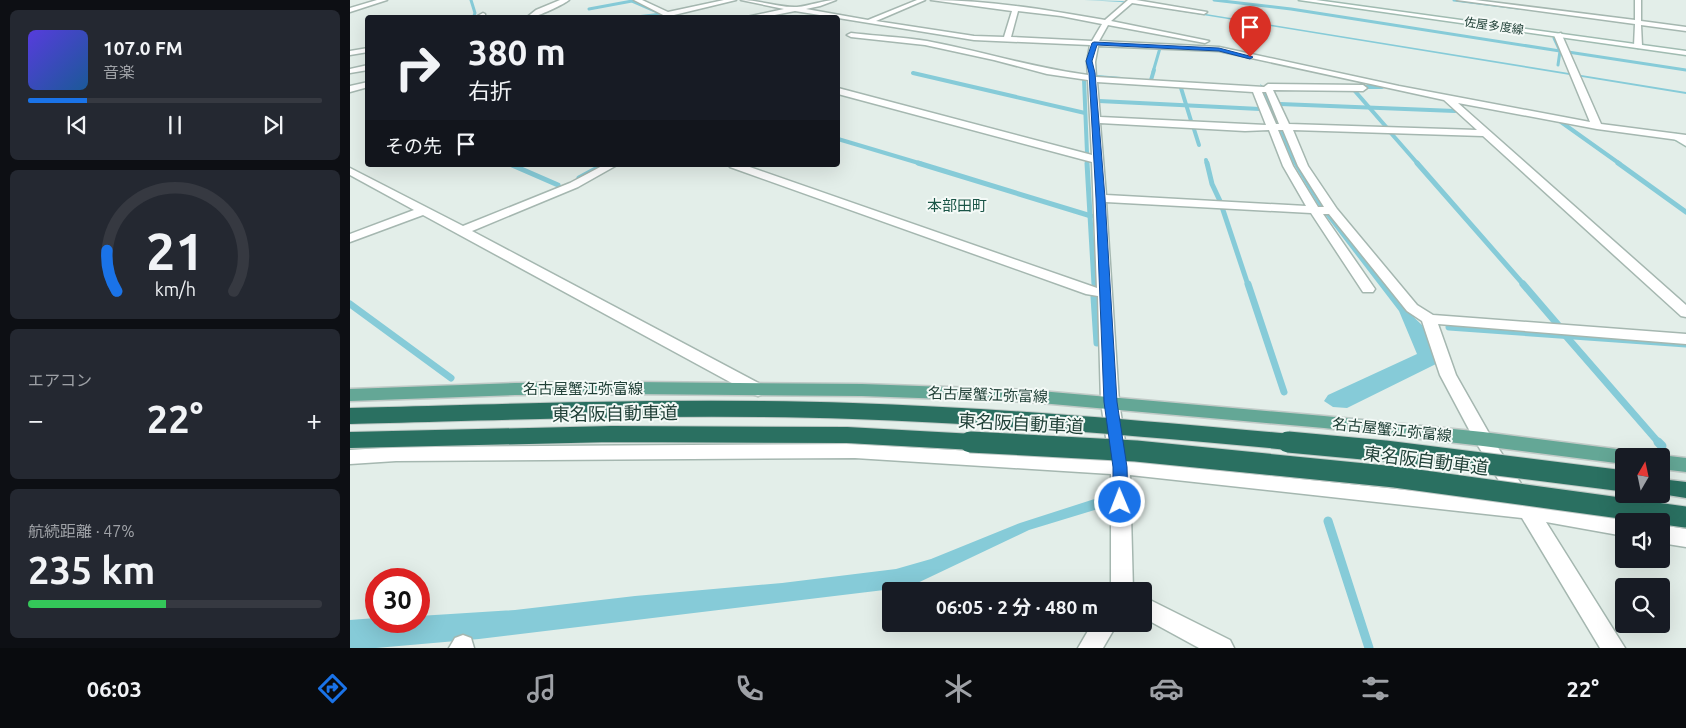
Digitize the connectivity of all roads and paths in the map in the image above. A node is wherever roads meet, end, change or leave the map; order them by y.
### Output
1 (384, 0) edge
2 (566, 0) edge
3 (637, 0) edge
4 (733, 0) edge
5 (744, 0) edge
6 (833, 0) edge
7 (922, 0) edge
8 (934, 0) edge
9 (1119, 0) edge
10 (1302, 0) edge
11 (1460, 0) edge
12 (1130, 2) edge
13 (1638, 4) edge
14 (1016, 9) junction
15 (350, 10) edge
16 (794, 10) junction
17 (1204, 12) dead end
18 (533, 15) edge
19 (669, 15) edge
20 (675, 15) edge
21 (763, 15) edge
22 (826, 15) edge
23 (840, 17) edge
24 (871, 22) junction
25 (1107, 22) junction
26 (1638, 23) junction
27 (1686, 29) edge
28 (1558, 35) junction
29 (1007, 39) junction
30 (1094, 43) junction
31 (1638, 46) junction
32 (365, 50) edge
33 (1225, 51) junction
34 (350, 53) edge
35 (1686, 53) edge
36 (365, 68) edge
37 (350, 71) edge
38 (1092, 79) junction
39 (365, 85) edge
40 (350, 89) edge
41 (1399, 89) junction
42 (1264, 90) junction
43 (840, 92) edge
44 (1446, 97) junction
45 (1094, 120) junction
46 (1597, 126) junction
47 (1280, 127) junction
48 (1485, 133) junction
49 (1681, 137) edge
50 (1686, 143) edge
51 (1098, 160) junction
52 (608, 167) edge
53 (740, 167) edge
54 (350, 171) edge
55 (1100, 198) junction
56 (1324, 210) junction
57 (424, 211) junction
58 (462, 230) junction
59 (350, 238) edge
60 (1368, 289) dead end
61 (1105, 293) junction
62 (1686, 313) edge
63 (1429, 319) junction
64 (1686, 339) edge
65 (758, 390) junction
66 (350, 396) edge
67 (1110, 402) junction
68 (350, 416) edge
69 (1483, 439) junction
70 (350, 440) edge
71 (1615, 456) edge
72 (350, 457) edge
73 (1670, 463) edge
74 (1686, 466) edge
75 (1120, 467) junction
76 (1615, 480) edge
77 (1670, 487) edge
78 (1686, 490) edge
79 (1527, 511) junction
80 (1686, 517) edge
81 (1615, 526) edge
82 (1670, 535) edge
83 (1686, 538) edge
84 (1122, 582) edge
85 (1152, 611) edge
86 (1100, 632) edge
87 (1090, 648) edge
88 (1222, 648) edge
89 (1613, 648) edge

1 - 15 street
2 - 18 street
3 - 19 street
4 - 20 street
5 - 16 street
6 - 16 street
7 - 24 street
8 - 14 street
9 - 12 street
10 - 28 street, 佐屋多度線
11 - 26 street
12 - 17 street
12 - 25 street
13 - 26 street
14 - 25 street
14 - 29 street
16 - 21 street
16 - 22 street
23 - 24 street
24 - 29 street
24 - 38 street
25 - 30 street
25 - 33 street
26 - 27 street
26 - 31 street
28 - 31 street, 佐屋多度線
28 - 46 street
29 - 30 street
30 - 33 street
30 - 38 street
31 - 35 street, 佐屋多度線
32 - 34 street
33 - 41 street
36 - 37 street
38 - 42 street
38 - 45 street
39 - 40 street
41 - 42 street
41 - 44 street
42 - 47 street
43 - 51 street
44 - 46 street
44 - 48 street
45 - 47 street
45 - 51 street
46 - 49 street
47 - 48 street
47 - 56 street
48 - 62 street
49 - 50 street
51 - 55 street
52 - 58 street
53 - 61 street
54 - 57 street
55 - 56 street
55 - 61 street
56 - 60 street
56 - 63 street
57 - 58 street
57 - 59 street
58 - 65 street
61 - 67 street
63 - 64 street
63 - 69 street
65 - 66 main road, 名古屋蟹江弥富線
65 - 67 main road, 名古屋蟹江弥富線
67 - 69 main road, 名古屋蟹江弥富線
67 - 75 street
68 - 76 highway, 東名阪自動車道, bridge
69 - 71 main road, 名古屋蟹江弥富線
69 - 79 street
70 - 80 highway, 東名阪自動車道, bridge
72 - 75 street
73 - 74 main road
75 - 79 street
75 - 84 street
77 - 78 highway
79 - 81 street
79 - 89 street
82 - 83 street
85 - 88 street
86 - 87 street

